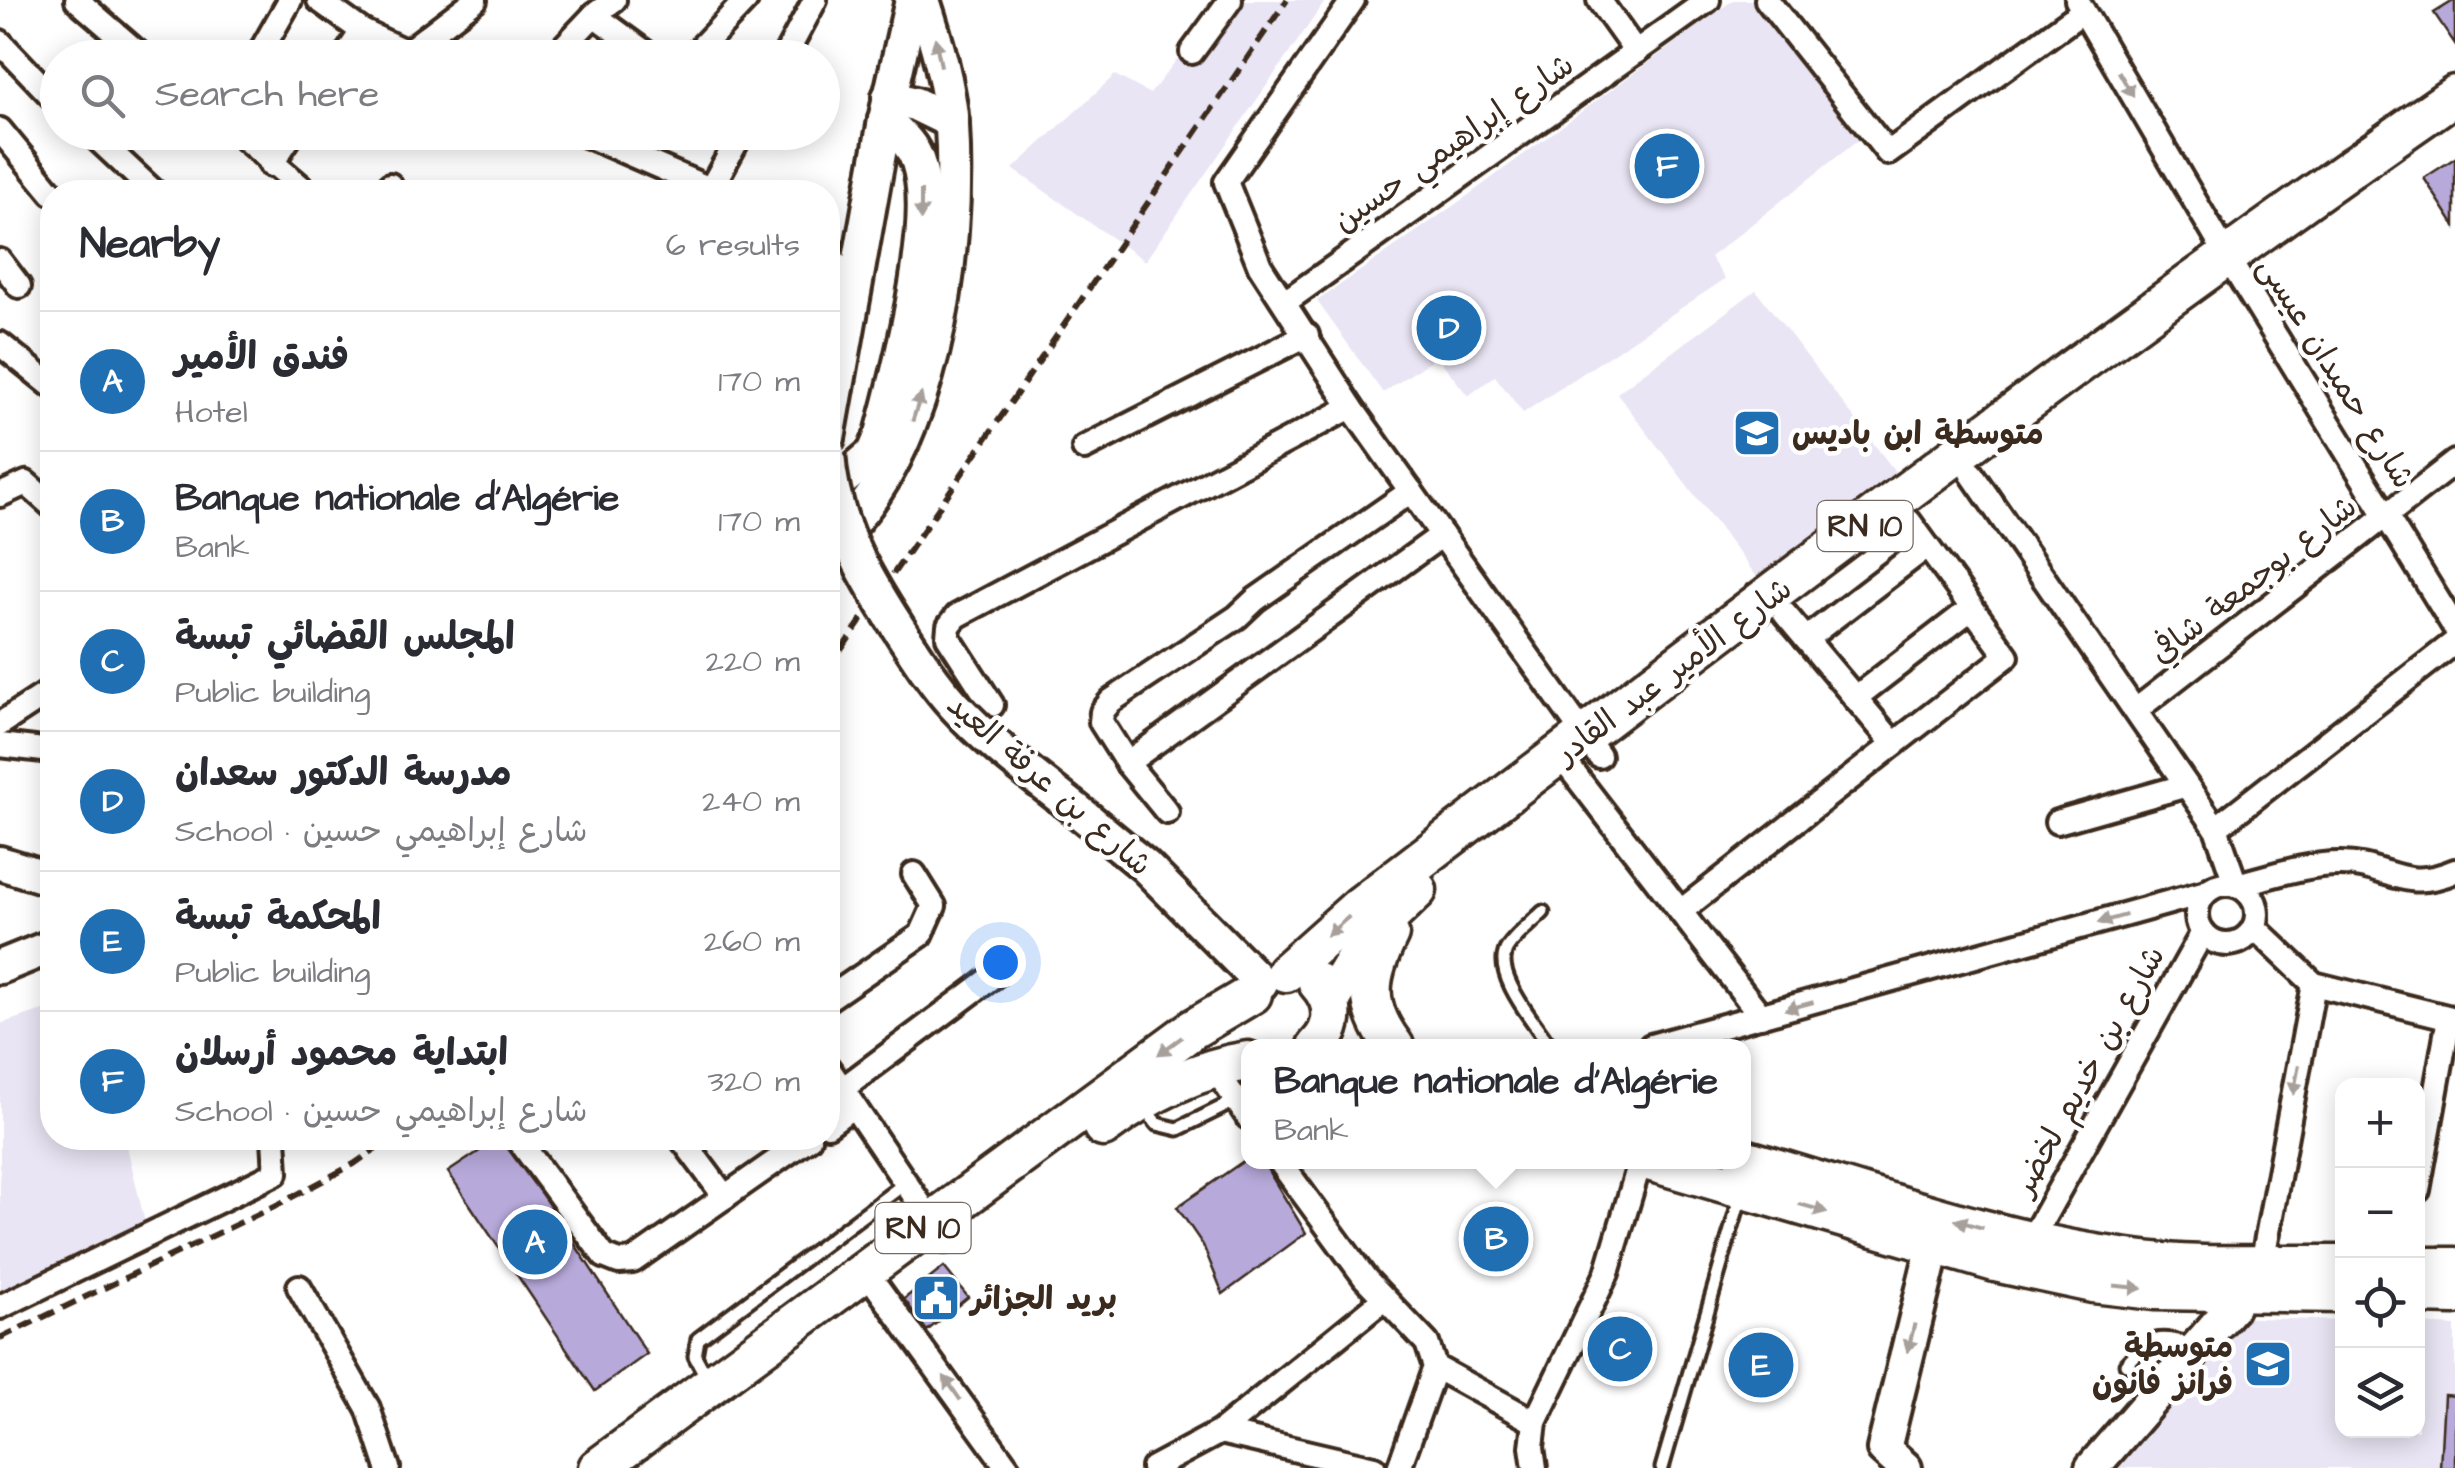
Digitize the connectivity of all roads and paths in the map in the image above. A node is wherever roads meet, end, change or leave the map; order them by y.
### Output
1 (77, 0) edge
2 (290, 0) edge
3 (319, 0) edge
4 (476, 0) edge
5 (614, 0) edge
6 (746, 0) edge
7 (815, 0) edge
8 (912, 0) edge
9 (923, 0) edge
10 (1230, 0) edge
11 (1353, 0) edge
12 (1599, 0) edge
13 (1708, 0) edge
14 (1767, 0) edge
15 (2082, 4) edge
16 (594, 15) junction
17 (362, 32) junction
18 (123, 40) edge
19 (267, 40) edge
20 (356, 40) edge
21 (380, 40) edge
22 (430, 40) edge
23 (570, 40) edge
24 (628, 40) edge
25 (708, 40) edge
26 (794, 40) edge
27 (0, 42) edge
28 (1192, 52) dead end
29 (1636, 52) junction
30 (40, 84) edge
31 (2455, 95) edge
32 (887, 109) junction
33 (952, 122) junction
34 (2455, 124) edge
35 (0, 130) edge
36 (107, 150) edge
37 (256, 150) edge
38 (281, 150) edge
39 (616, 150) edge
40 (624, 150) edge
41 (733, 150) edge
42 (622, 153) junction
43 (271, 165) junction
44 (41, 180) edge
45 (135, 180) edge
46 (290, 180) edge
47 (687, 180) edge
48 (719, 180) edge
49 (0, 261) edge
50 (2231, 264) junction
51 (19, 286) dead end
52 (1284, 302) junction
53 (1307, 335) junction
54 (0, 344) edge
55 (840, 371) edge
56 (40, 376) edge
57 (1351, 407) junction
58 (1084, 448) dead end
59 (2455, 462) edge
60 (1971, 473) junction
61 (840, 479) edge
62 (840, 487) edge
63 (1411, 491) junction
64 (878, 492) junction
65 (0, 495) edge
66 (40, 495) edge
67 (2388, 516) junction
68 (840, 522) edge
69 (840, 533) edge
70 (1918, 533) junction
71 (1442, 535) junction
72 (1972, 608) junction
73 (1795, 626) junction
74 (2455, 628) edge
75 (2455, 642) edge
76 (40, 698) edge
77 (1855, 698) junction
78 (992, 705) dead end
79 (2136, 710) junction
80 (0, 724) edge
81 (1894, 744) junction
82 (0, 745) edge
83 (40, 750) edge
84 (1579, 755) junction
85 (1126, 763) junction
86 (2184, 786) junction
87 (1167, 812) dead end
88 (2057, 822) dead end
89 (2216, 828) junction
90 (0, 863) edge
91 (2455, 871) edge
92 (914, 874) dead end
93 (40, 875) edge
94 (2236, 885) junction
95 (2206, 892) junction
96 (1410, 896) junction
97 (1681, 911) junction
98 (1543, 912) dead end
99 (2254, 927) junction
100 (2203, 932) junction
101 (40, 951) edge
102 (0, 967) edge
103 (995, 975) dead end
104 (1266, 983) junction
105 (2314, 984) junction
106 (840, 991) edge
107 (1761, 1016) junction
108 (2452, 1019) edge
109 (1326, 1023) edge
110 (1255, 1039) edge
111 (1354, 1039) edge
112 (1390, 1039) edge
113 (1545, 1039) edge
114 (1677, 1039) edge
115 (1232, 1065) edge
116 (840, 1087) edge
117 (847, 1098) junction
118 (1138, 1100) junction
119 (1241, 1101) edge
120 (840, 1108) edge
121 (1241, 1110) edge
122 (275, 1150) edge
123 (527, 1150) edge
124 (690, 1150) edge
125 (792, 1150) edge
126 (2422, 1168) edge
127 (1285, 1169) edge
128 (1638, 1169) edge
129 (1710, 1169) edge
130 (1743, 1173) edge
131 (904, 1184) junction
132 (725, 1196) junction
133 (938, 1231) junction
134 (2031, 1240) junction
135 (1934, 1244) junction
136 (2335, 1267) edge
137 (2425, 1267) edge
138 (2455, 1268) edge
139 (2249, 1278) junction
140 (299, 1286) dead end
141 (878, 1288) junction
142 (2335, 1292) edge
143 (2425, 1294) edge
144 (2455, 1295) edge
145 (1384, 1300) junction
146 (0, 1307) edge
147 (2198, 1346) junction
148 (2126, 1364) dead end
149 (1435, 1367) junction
150 (711, 1384) junction
151 (1535, 1422) junction
152 (1220, 1432) junction
153 (1888, 1462) edge
154 (1006, 1467) edge
155 (388, 1468) edge
156 (598, 1468) edge
157 (637, 1468) edge
158 (1153, 1468) edge
159 (1374, 1468) edge
160 (1399, 1468) edge
161 (1535, 1468) edge
162 (1662, 1468) edge
163 (2092, 1468) edge

1 - 18 street
2 - 19 street
3 - 17 street
4 - 22 street
5 - 16 street
6 - 25 street
7 - 26 street
8 - 32 street
33 -> 9 street
10 - 28 street
11 - 52 street
12 - 29 street
13 - 29 street, شارع إبراهيمي حسين
14 - 15 street
15 -> 50 street, شارع حميدان عيسى
16 - 23 street
16 - 24 street
17 - 20 street
17 - 21 street
27 - 30 street
29 - 52 street, شارع إبراهيمي حسين
31 - 50 main road, شارع الأمير عبد القادر / RN 10
32 - 33 street
32 - 55 street
32 -> 61 street
64 -> 33 street
34 - 50 main road, شارع الأمير عبد القادر / RN 10
35 - 44 street
36 - 45 street
37 - 43 street
38 - 43 street
39 - 42 street
40 - 42 street
41 - 48 street
42 - 47 street
43 - 46 street
49 - 51 street
50 - 60 main road, شارع الأمير عبد القادر / RN 10
50 - 67 street, شارع حميدان عيسى
50 - 84 main road, شارع الأمير عبد القادر / RN 10
52 - 53 street
53 - 57 street
53 - 58 street
54 - 56 street
57 - 63 street
57 - 78 street
59 - 67 street, شارع بوجمعة شافي
60 - 70 main road, شارع الأمير عبد القادر / RN 10
60 - 79 street
62 - 64 street
63 - 71 street
63 - 85 street
64 - 69 street
65 - 66 street
67 - 74 street, شارع حميدان عيسى
67 - 79 street, شارع بوجمعة شافي
68 - 104 street, شارع بن عرفة العيد, bridge
70 - 72 street
70 - 73 main road, شارع الأمير عبد القادر / RN 10
71 - 84 street
71 - 85 street
72 - 77 street
72 - 81 street
73 - 77 street
73 - 84 main road, شارع الأمير عبد القادر / RN 10
75 - 89 street
76 - 80 street
77 - 81 street
79 - 86 street
81 - 97 street
82 - 83 street
84 - 96 main road, شارع الأمير عبد القادر / RN 10
84 - 97 street
84 -> 104 main road, شارع الأمير عبد القادر / RN 10
85 - 87 street
86 - 88 street
86 - 89 street
89 - 94 street
90 - 93 street
91 - 94 street
92 - 106 street
94 - 95 street
94 - 99 street
95 - 100 street
95 -> 107 street
96 - 109 main road, شارع الأمير عبد القادر / RN 10
96 - 112 main road
97 - 107 street
98 - 113 lane
99 - 100 street
99 - 105 street
100 - 134 street, شارع بن خديم لخضر
101 - 102 street
103 - 117 street
104 - 109 main road
104 - 110 main road
104 -> 133 main road, شارع الأمير عبد القادر / RN 10
105 - 108 street
105 -> 139 street
107 - 114 street
108 - 126 street
109 - 111 main road
115 - 118 main road, شارع الأمير عبد القادر / RN 10
115 - 119 street
116 - 117 street
117 - 120 street
117 - 131 street
118 - 121 lane
118 - 133 main road, شارع الأمير عبد القادر / RN 10
122 - 146 street
123 - 132 street
124 - 132 street
125 - 132 street
127 - 145 street
128 - 151 street
129 - 130 main road
134 -> 130 main road
130 -> 135 main road
130 - 162 lane
131 - 133 street
131 - 150 lane
133 - 141 main road, شارع الأمير عبد القادر / RN 10
133 - 150 main road, شارع الأمير عبد القادر / RN 10
134 - 139 main road
135 -> 139 main road
135 -> 153 street
136 - 139 main road
137 - 138 main road
139 - 142 main road
139 - 147 street
140 - 155 street
154 -> 141 street
141 - 157 main road, شارع الأمير عبد القادر / RN 10
143 - 144 main road
145 - 149 street
145 - 152 street
147 - 148 lane
147 - 163 street
149 - 151 street
149 - 160 street
150 - 156 main road, شارع الأمير عبد القادر / RN 10
151 - 161 street
152 - 158 street
152 - 159 street

